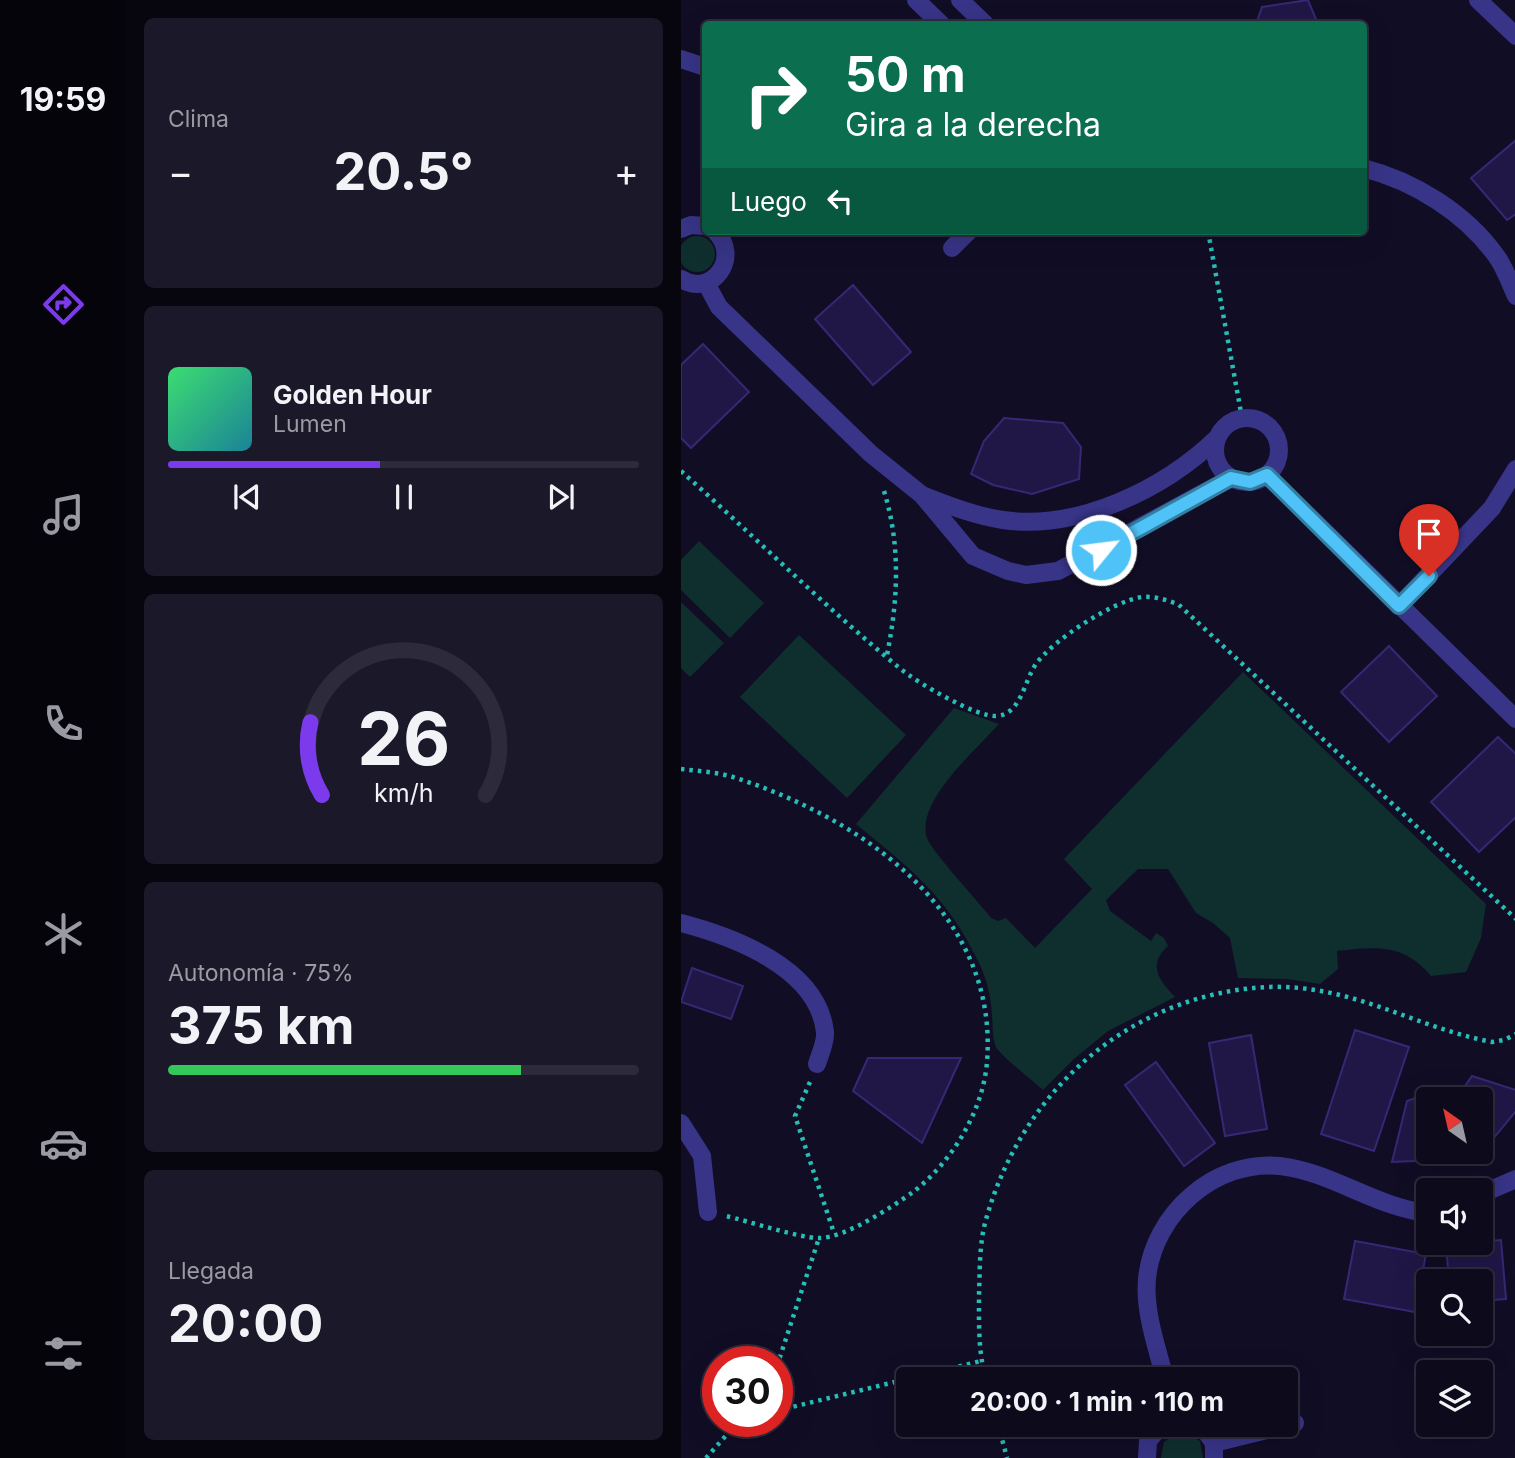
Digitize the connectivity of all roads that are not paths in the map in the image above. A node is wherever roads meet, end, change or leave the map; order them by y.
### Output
1 (916, 0) edge
2 (960, 0) edge
3 (1478, 0) edge
4 (938, 21) edge
5 (982, 21) edge
6 (1515, 36) edge
7 (681, 59) edge
8 (702, 67) edge
9 (1367, 169) edge
10 (702, 226) edge
11 (681, 229) edge
12 (719, 235) edge
13 (965, 235) edge
14 (952, 248) dead end
15 (681, 279) edge
16 (706, 283) junction
17 (1515, 296) edge
18 (1217, 438) junction
19 (1515, 469) edge
20 (1267, 475) junction
21 (1231, 478) junction
22 (922, 495) junction
23 (1399, 606) junction
24 (1515, 719) edge
25 (681, 923) edge
26 (817, 1064) road end
27 (681, 1123) edge
28 (1515, 1179) edge
29 (1493, 1189) edge
30 (708, 1212) road end
31 (1416, 1212) edge
32 (1162, 1367) edge
33 (1151, 1437) edge
34 (1254, 1437) edge
35 (1214, 1451) edge
36 (1147, 1458) edge

1 - 4 street
2 - 5 street
3 - 6 street
7 - 8 street
9 - 17 street
10 - 11 street
12 - 16 street
13 - 14 street
15 - 16 street
16 - 22 street
18 - 20 street
18 - 21 street
18 - 22 street
19 - 23 street
20 - 21 street
20 - 23 street
21 - 22 street
23 - 24 street
25 - 26 street
27 - 30 street
28 - 29 street
31 - 32 street
33 - 36 street
34 - 35 street

